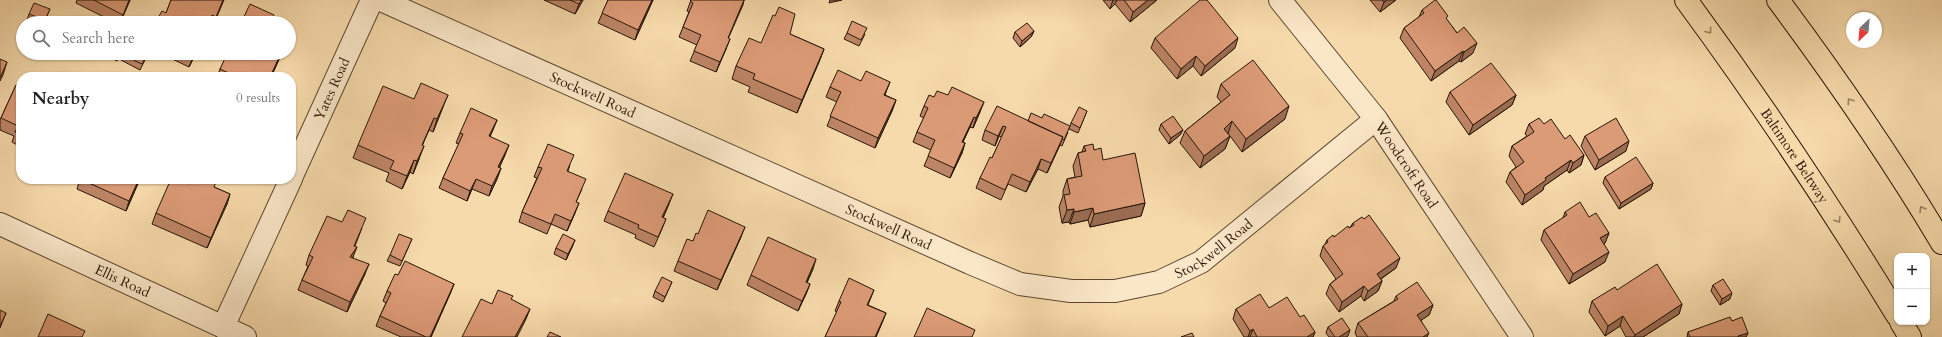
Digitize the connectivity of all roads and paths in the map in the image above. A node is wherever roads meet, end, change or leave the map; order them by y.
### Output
1 (372, 0) edge
2 (381, 0) edge
3 (1280, 0) edge
4 (1686, 0) edge
5 (1778, 0) edge
6 (1376, 119) junction
7 (296, 168) edge
8 (289, 184) edge
9 (0, 224) edge
10 (1942, 243) edge
11 (1894, 310) edge
12 (1903, 325) edge
13 (223, 327) junction
14 (245, 337) edge
15 (1522, 337) edge
16 (1910, 337) edge

1 - 7 street, Yates Road
2 - 6 street, Stockwell Road
3 - 6 street, Woodcroft Road
4 -> 11 highway, Baltimore Beltway
10 -> 5 highway
6 - 15 street, Woodcroft Road
8 - 13 street, Yates Road
9 - 13 street, Ellis Road
12 - 16 highway
13 - 14 street, Ellis Road

